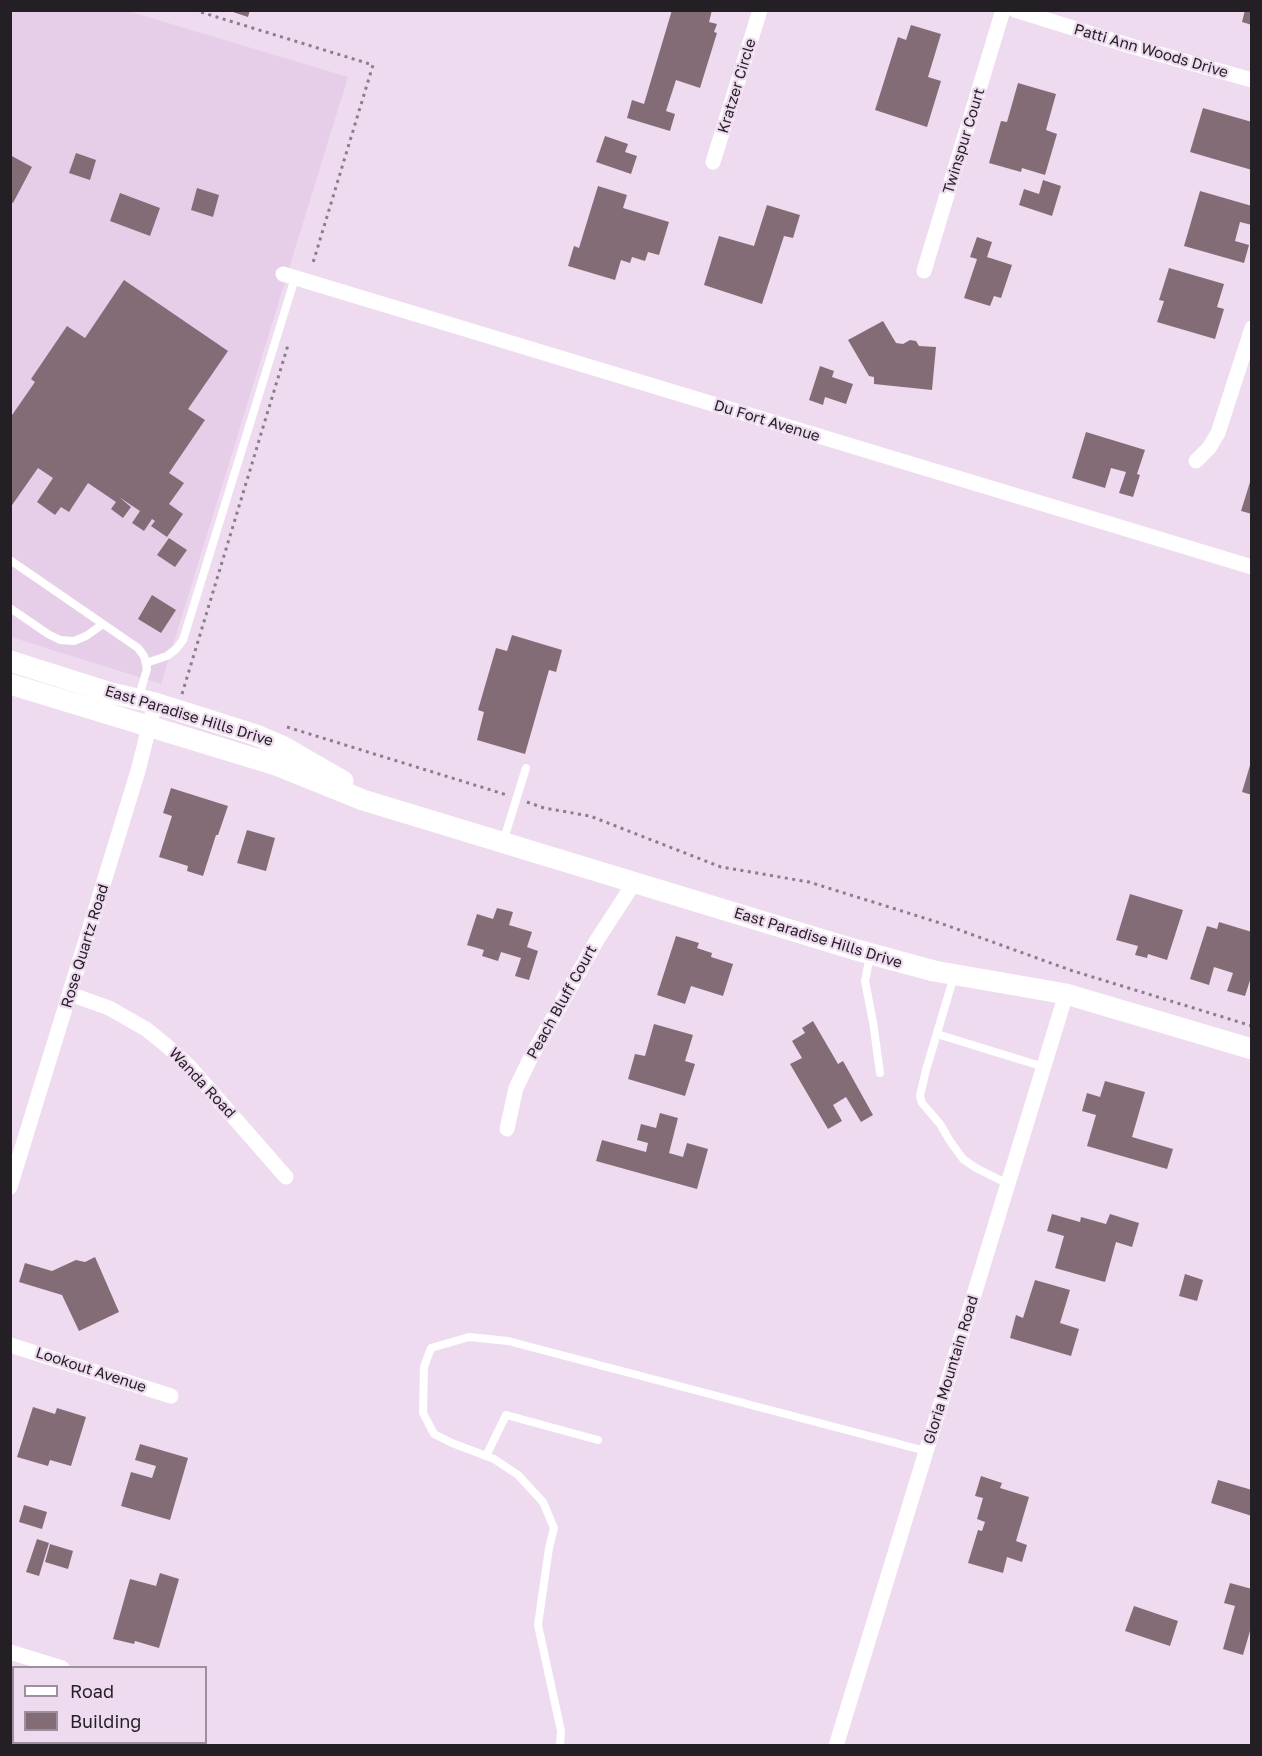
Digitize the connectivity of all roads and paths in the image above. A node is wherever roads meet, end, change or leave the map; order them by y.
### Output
1 (760, 10) edge
2 (1003, 10) edge
3 (1015, 10) edge
4 (1251, 80) edge
5 (713, 162) dead end
6 (924, 271) dead end
7 (289, 276) joint
8 (1251, 328) edge
9 (1196, 461) dead end
10 (10, 560) edge
11 (1251, 567) edge
12 (10, 608) edge
13 (103, 624) junction
14 (10, 661) edge
15 (146, 663) junction
16 (10, 684) edge
17 (146, 701) junction
18 (140, 723) junction
19 (284, 726) dead end
20 (525, 768) dead end
21 (516, 798) junction
22 (390, 808) junction
23 (502, 843) junction
24 (634, 883) junction
25 (871, 954) junction
26 (954, 974) junction
27 (70, 994) junction
28 (1066, 994) junction
29 (1251, 1026) edge
30 (937, 1034) junction
31 (1251, 1049) edge
32 (1044, 1067) junction
33 (880, 1073) dead end
34 (507, 1129) dead end
35 (286, 1177) dead end
36 (1008, 1184) junction
37 (10, 1187) edge
38 (10, 1345) edge
39 (171, 1396) dead end
40 (598, 1440) dead end
41 (926, 1451) junction
42 (486, 1456) junction
43 (10, 1652) edge
44 (56, 1666) edge
45 (560, 1746) edge
46 (836, 1746) edge

1 - 5 street, Kratzer Circle
2 - 6 street, Twinspur Court
3 - 4 street, Patti Ann Woods Drive
7 - 11 street, Du Fort Avenue
7 - 15 lane
8 - 9 street
10 - 13 lane
12 - 13 lane
13 - 15 lane
14 - 17 main road, East Paradise Hills Drive
15 - 17 lane
16 - 18 main road, East Paradise Hills Drive
17 - 18 street, Rose Quartz Road
17 - 22 main road, East Paradise Hills Drive
18 - 22 main road, East Paradise Hills Drive
18 - 27 street, Rose Quartz Road
19 - 21 path
20 - 21 lane
21 - 23 lane
21 - 29 path
22 - 23 main road, East Paradise Hills Drive
23 - 24 main road, East Paradise Hills Drive
24 - 25 main road, East Paradise Hills Drive
24 - 34 street, Peach Bluff Court
25 - 26 main road, East Paradise Hills Drive
25 - 33 lane
26 - 28 main road, East Paradise Hills Drive
26 - 30 lane
27 - 35 street, Wanda Road
27 - 37 street, Rose Quartz Road
28 - 31 main road, East Paradise Hills Drive
28 - 32 street, Gloria Mountain Road
30 - 32 lane
30 - 36 lane
32 - 36 street, Gloria Mountain Road
36 - 41 street, Gloria Mountain Road
38 - 39 street, Lookout Avenue
40 - 42 lane
41 - 42 lane
41 - 46 street, Gloria Mountain Road
42 - 45 lane
43 - 44 street

